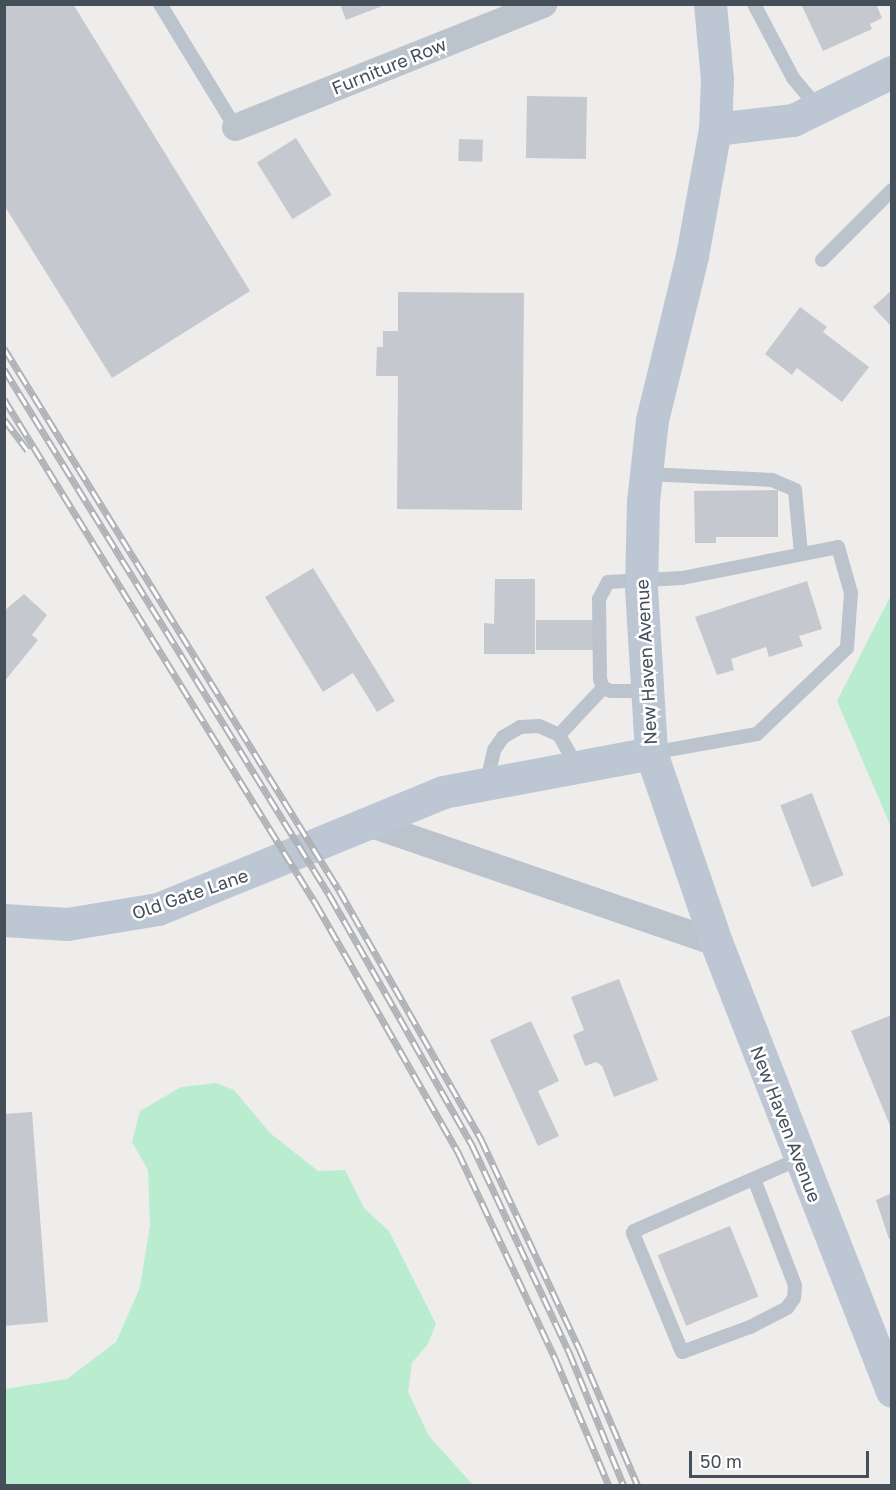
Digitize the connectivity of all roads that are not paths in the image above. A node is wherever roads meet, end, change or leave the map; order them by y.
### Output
1 (160, 4) edge
2 (543, 4) edge
3 (710, 4) edge
4 (754, 4) edge
5 (891, 72) edge
6 (820, 110) junction
7 (235, 127) joint
8 (715, 129) junction
9 (891, 190) edge
10 (822, 260) dead end
11 (646, 474) junction
12 (801, 554) junction
13 (641, 581) junction
14 (603, 688) junction
15 (645, 691) junction
16 (559, 735) junction
17 (651, 753) junction
18 (577, 766) junction
19 (487, 781) junction
20 (365, 822) junction
21 (4, 920) edge
22 (716, 942) junction
23 (799, 1159) junction
24 (754, 1179) junction
25 (891, 1391) edge

1 - 7 lane
2 - 7 street, Furniture Row
3 - 8 main road, New Haven Avenue
4 - 6 lane
5 - 6 main road
6 - 8 main road
8 - 11 main road, New Haven Avenue
9 - 10 lane
11 - 12 lane
11 - 13 main road, New Haven Avenue
12 - 13 lane
12 - 17 lane
13 - 14 lane
13 - 15 main road, New Haven Avenue
14 - 15 lane
14 - 16 lane
15 - 17 main road, New Haven Avenue
16 - 18 lane
16 - 19 lane
17 - 18 main road, Old Gate Lane
17 - 22 main road, New Haven Avenue
18 - 19 main road, Old Gate Lane
19 - 20 main road, Old Gate Lane
20 - 21 main road, Old Gate Lane
20 - 22 street
22 - 23 main road, New Haven Avenue
23 - 24 lane
23 - 25 main road, New Haven Avenue
24 - 24 lane

